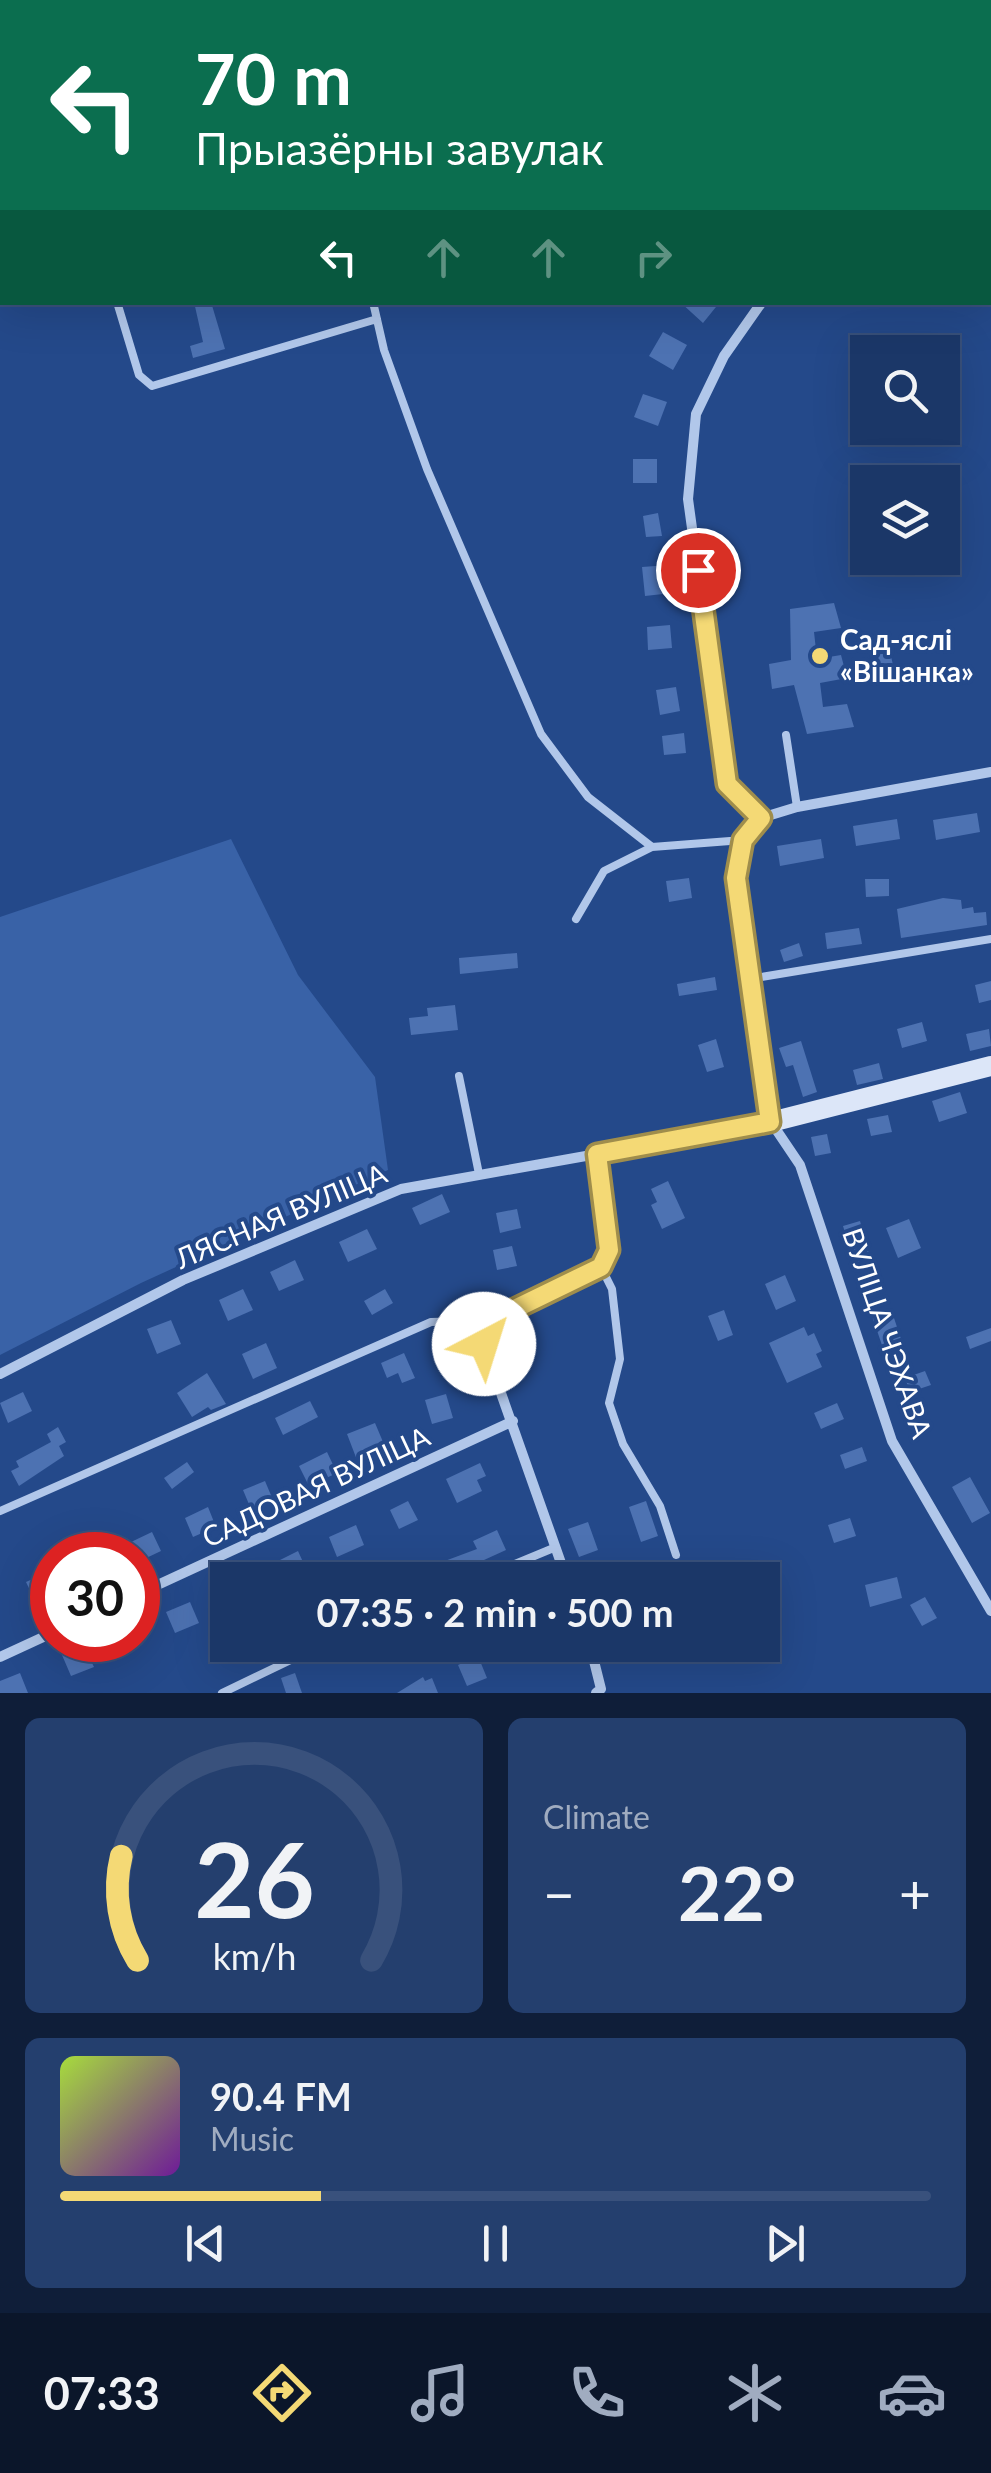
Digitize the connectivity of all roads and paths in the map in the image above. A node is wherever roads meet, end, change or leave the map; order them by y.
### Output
1 (118, 305) edge
2 (374, 305) edge
3 (760, 305) edge
4 (377, 319) junction
5 (786, 735) dead end
6 (991, 772) edge
7 (797, 806) junction
8 (761, 818) junction
9 (743, 840) junction
10 (652, 847) junction
11 (576, 919) dead end
12 (991, 940) edge
13 (749, 979) junction
14 (991, 1066) edge
15 (459, 1076) dead end
16 (770, 1122) junction
17 (597, 1154) junction
18 (479, 1174) junction
19 (601, 1267) junction
20 (492, 1320) junction
21 (0, 1374) edge
22 (513, 1421) junction
23 (0, 1511) edge
24 (556, 1546) junction
25 (676, 1555) dead end
26 (518, 1562) edge
27 (561, 1562) edge
28 (160, 1584) edge
29 (991, 1611) edge
30 (30, 1643) edge
31 (0, 1657) edge
32 (287, 1662) edge
33 (593, 1662) edge
34 (599, 1691) edge
35 (222, 1693) edge

1 - 4 lane
2 - 4 lane
3 - 8 street
4 - 10 lane
5 - 7 lane
6 - 7 street
7 - 8 street
8 - 9 street
9 - 10 lane
9 - 13 street, ВУЛІЦА ЧЭХАВА
10 - 11 lane
12 - 13 lane
13 - 16 street, ВУЛІЦА ЧЭХАВА
14 - 16 street
15 - 18 lane
16 - 17 street
16 - 29 street, ВУЛІЦА ЧЭХАВА
17 - 18 street, ЛЯСНАЯ ВУЛІЦА
17 - 19 street
18 - 21 street, ЛЯСНАЯ ВУЛІЦА
19 - 20 street
19 - 25 lane
20 - 22 street
20 - 23 lane
22 - 24 street
22 - 28 street, САДОВАЯ ВУЛІЦА
24 - 26 lane
24 - 27 street
30 - 31 street
32 - 35 lane
33 - 34 street

